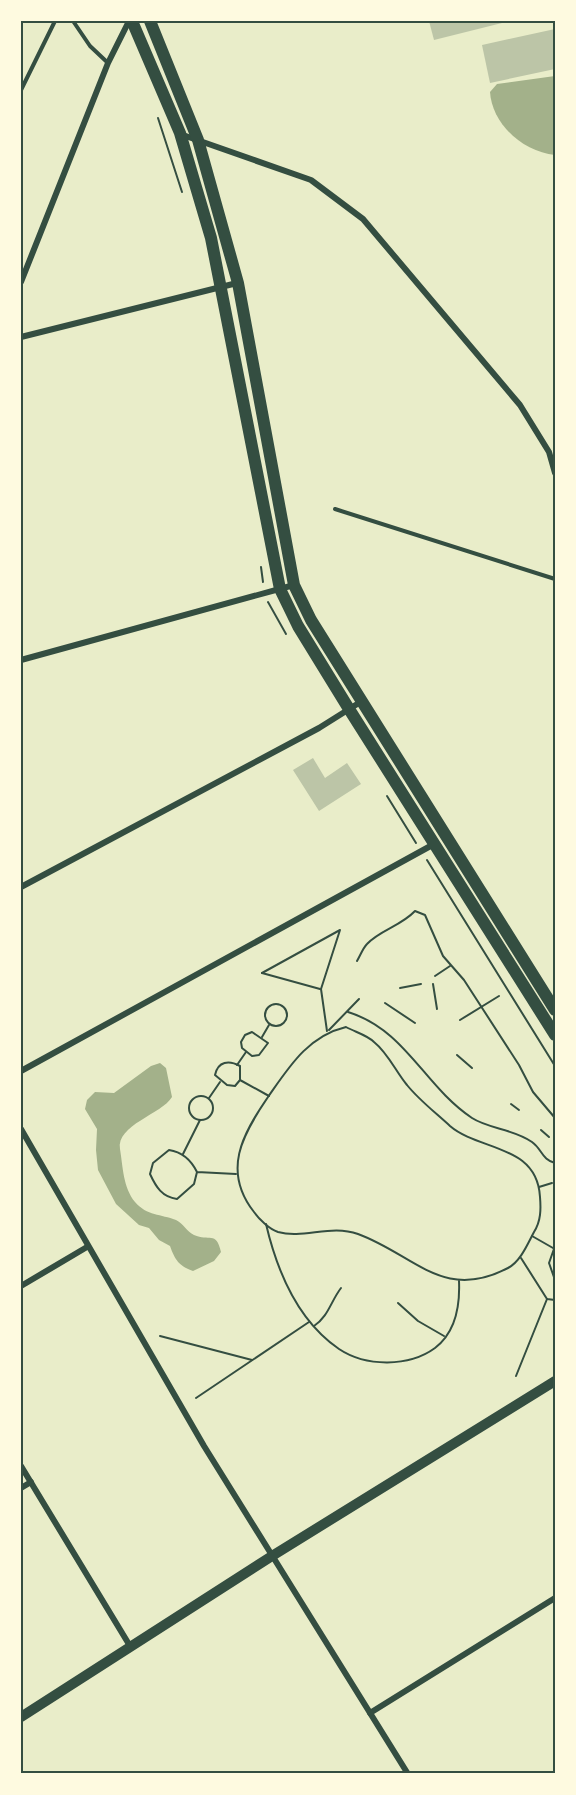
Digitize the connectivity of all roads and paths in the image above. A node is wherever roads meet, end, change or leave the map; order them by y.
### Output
1 (55, 21) edge
2 (73, 21) edge
3 (130, 21) edge
4 (150, 21) edge
5 (108, 63) junction
6 (21, 90) edge
7 (158, 117) dead end
8 (180, 133) junction
9 (198, 140) junction
10 (183, 195) dead end
11 (21, 282) edge
12 (238, 283) junction
13 (222, 285) junction
14 (21, 337) edge
15 (555, 473) edge
16 (335, 509) dead end
17 (260, 562) dead end
18 (555, 579) edge
19 (294, 585) junction
20 (280, 589) junction
21 (264, 592) junction
22 (289, 639) dead end
23 (21, 660) edge
24 (362, 701) junction
25 (349, 710) junction
26 (385, 794) dead end
27 (446, 837) junction
28 (435, 844) junction
29 (421, 852) junction
30 (21, 887) edge
31 (357, 961) dead end
32 (451, 966) junction
33 (435, 976) dead end
34 (421, 984) dead end
35 (433, 984) dead end
36 (400, 988) dead end
37 (321, 989) junction
38 (499, 996) dead end
39 (358, 999) dead end
40 (385, 1003) dead end
41 (437, 1009) dead end
42 (555, 1010) edge
43 (348, 1012) junction
44 (460, 1020) dead end
45 (415, 1023) dead end
46 (269, 1025) junction
47 (327, 1032) junction
48 (555, 1035) edge
49 (262, 1037) junction
50 (246, 1052) junction
51 (457, 1055) dead end
52 (237, 1065) junction
53 (555, 1066) edge
54 (472, 1068) dead end
55 (21, 1071) edge
56 (240, 1080) junction
57 (220, 1082) junction
58 (269, 1096) junction
59 (209, 1098) junction
60 (511, 1104) dead end
61 (519, 1110) dead end
62 (555, 1118) edge
63 (200, 1120) junction
64 (21, 1129) edge
65 (541, 1130) dead end
66 (549, 1137) dead end
67 (183, 1154) junction
68 (555, 1163) edge
69 (197, 1172) junction
70 (236, 1174) junction
71 (552, 1183) dead end
72 (539, 1187) junction
73 (266, 1224) junction
74 (532, 1236) junction
75 (87, 1247) junction
76 (554, 1247) edge
77 (520, 1256) junction
78 (555, 1280) edge
79 (459, 1281) junction
80 (21, 1286) edge
81 (341, 1288) dead end
82 (547, 1299) junction
83 (555, 1300) edge
84 (398, 1302) dead end
85 (309, 1322) junction
86 (314, 1326) junction
87 (160, 1336) dead end
88 (444, 1336) junction
89 (252, 1360) junction
90 (516, 1376) dead end
91 (555, 1381) edge
92 (196, 1398) dead end
93 (21, 1466) edge
94 (31, 1482) junction
95 (21, 1488) edge
96 (272, 1556) junction
97 (555, 1598) edge
98 (130, 1646) junction
99 (370, 1713) junction
100 (21, 1717) edge
101 (408, 1774) edge

1 - 6 lane
2 - 5 lane
3 - 5 street
3 - 8 main road
4 - 9 main road
5 - 11 street
7 - 10 path
8 - 9 street
8 - 13 main road
9 - 12 main road
9 - 15 street
12 - 13 street
12 - 19 main road
13 - 14 street
13 - 20 main road
16 - 18 lane
17 - 21 path
19 - 20 street
19 - 24 main road
20 - 21 street
20 - 25 main road
21 - 22 path
21 - 23 street
24 - 25 street
24 - 27 main road
25 - 28 main road
25 - 30 street
26 - 29 path
27 - 28 street
27 - 42 main road
28 - 29 street
28 - 48 main road
29 - 53 path
29 - 55 street
31 - 32 path
32 - 33 path
32 - 62 path
34 - 36 path
35 - 41 path
37 - 37 path
37 - 47 path
38 - 44 path
39 - 43 path
40 - 45 path
43 - 47 path
43 - 68 path
46 - 46 path
46 - 49 path
47 - 58 path
47 - 72 path
49 - 50 path
49 - 50 path
50 - 52 path
51 - 54 path
52 - 56 path
52 - 57 path
56 - 57 path
56 - 58 path
57 - 59 path
58 - 70 path
59 - 63 path
59 - 63 path
60 - 61 path
63 - 67 path
64 - 75 street
65 - 66 path
67 - 69 path
67 - 69 path
69 - 70 path
70 - 73 path
71 - 72 path
72 - 74 path
73 - 79 path
73 - 85 path
74 - 76 path
74 - 77 path
75 - 80 street
75 - 96 street
76 - 78 path
77 - 79 path
77 - 82 path
79 - 88 path
81 - 86 path
82 - 83 path
82 - 90 path
84 - 88 path
85 - 86 path
85 - 89 path
86 - 88 path
87 - 89 path
89 - 92 path
91 - 96 street
93 - 94 street
94 - 95 street
94 - 98 street
96 - 98 street
96 - 99 street
97 - 99 street
98 - 100 street
99 - 101 street

